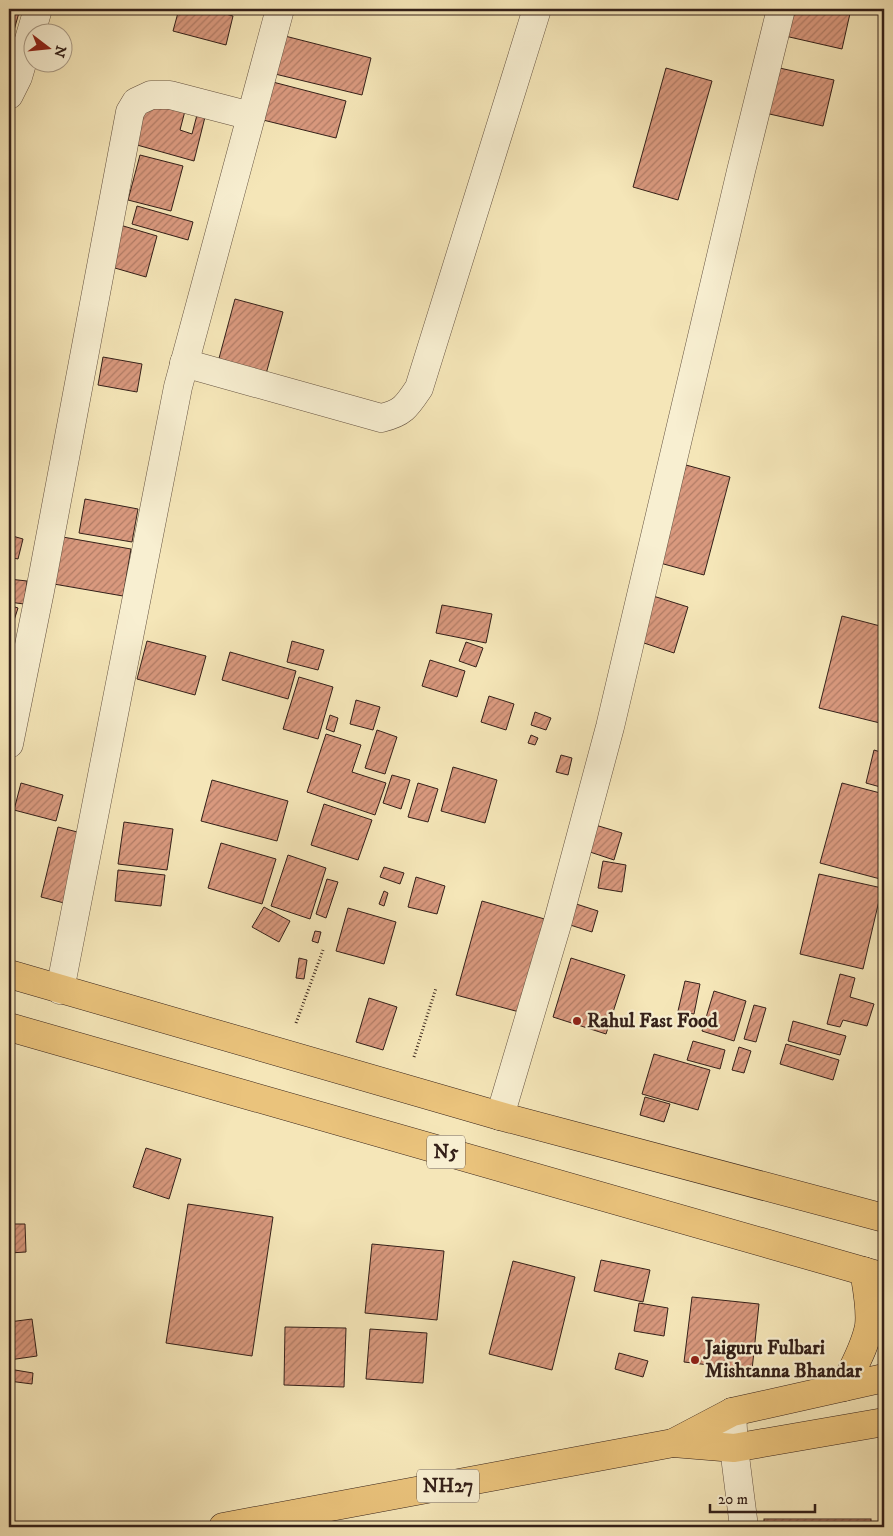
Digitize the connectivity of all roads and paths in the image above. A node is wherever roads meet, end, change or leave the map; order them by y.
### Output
1 (38, 9) edge
2 (280, 9) edge
3 (537, 9) edge
4 (781, 9) edge
5 (9, 95) edge
6 (251, 116) junction
7 (184, 363) junction
8 (9, 744) edge
9 (323, 950) dead end
10 (9, 974) edge
11 (436, 988) dead end
12 (60, 990) junction
13 (9, 1027) edge
14 (284, 1054) junction
15 (403, 1088) junction
16 (500, 1116) junction
17 (884, 1218) edge
18 (874, 1274) edge
19 (884, 1378) edge
20 (844, 1387) junction
21 (732, 1412) junction
22 (884, 1422) edge
23 (673, 1443) junction
24 (734, 1448) junction
25 (223, 1527) edge
26 (744, 1527) edge

1 - 5 street
2 - 6 street
3 - 7 street
4 - 16 street
6 - 7 street
6 - 8 street
7 - 12 street
9 - 14 path
10 - 12 highway, N5
11 - 15 path
12 - 14 highway, N5
13 - 18 highway, N5
14 - 15 highway, N5
15 - 16 highway, N5
16 - 17 highway, N5
18 - 20 highway
19 - 20 highway, NH27
20 - 21 highway, NH27
21 - 23 highway, NH27
21 - 24 street
22 - 24 highway, NH27
23 - 24 highway, NH27
23 - 25 highway, NH27
24 - 26 street

